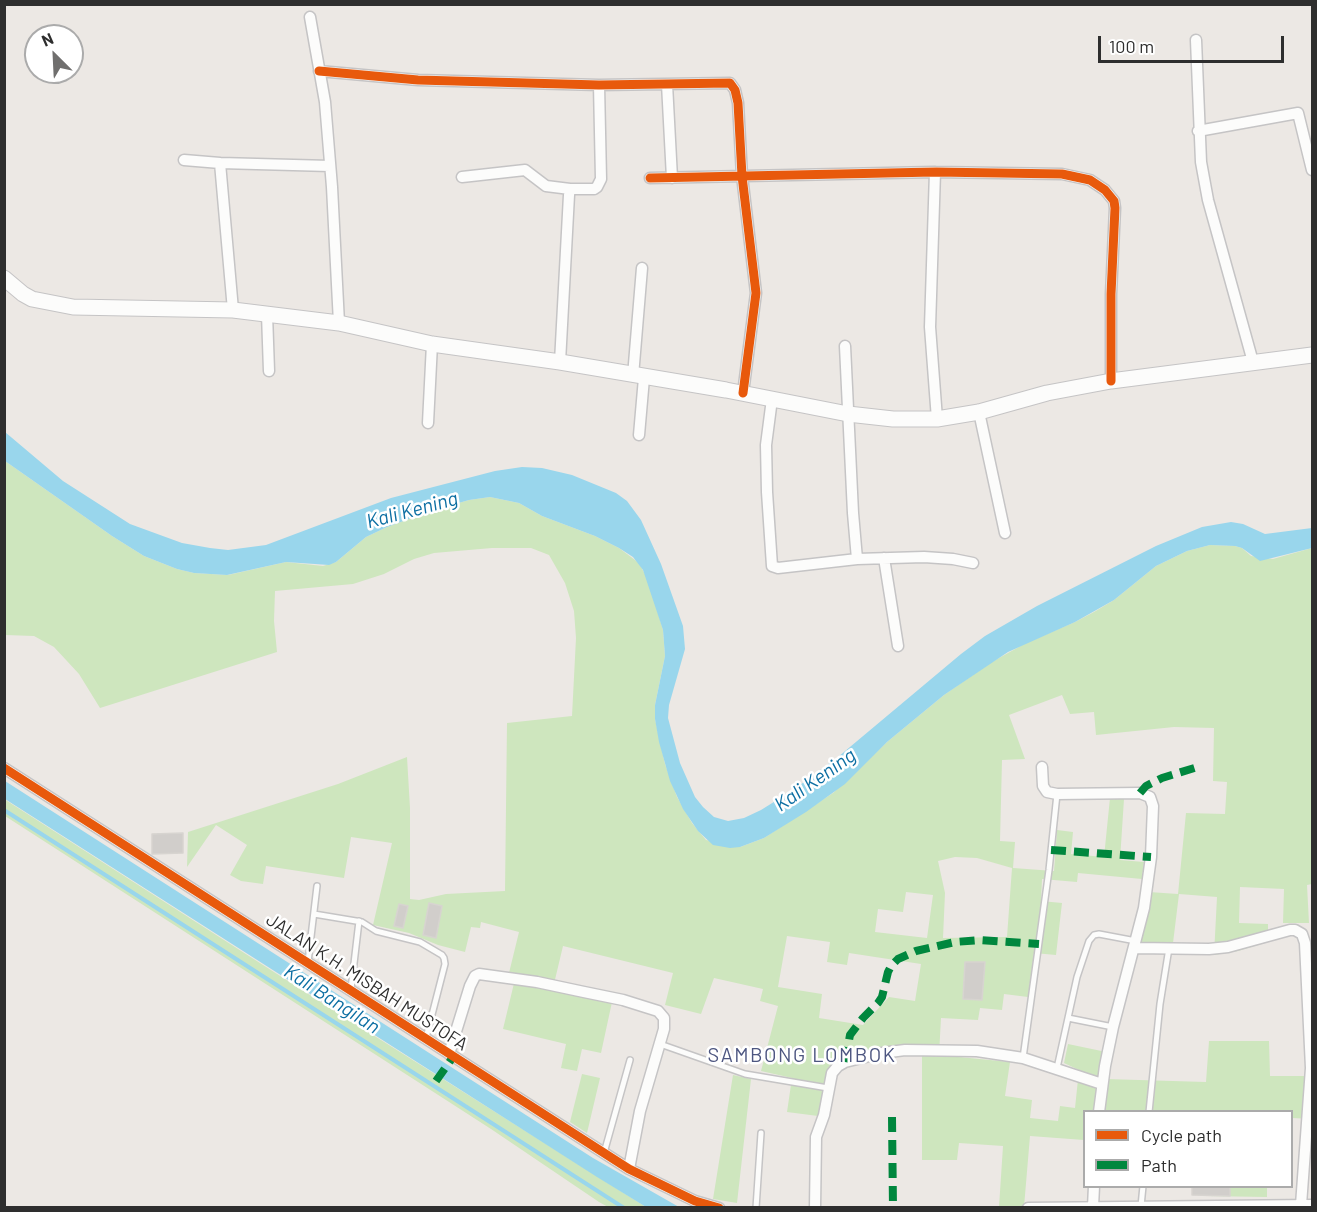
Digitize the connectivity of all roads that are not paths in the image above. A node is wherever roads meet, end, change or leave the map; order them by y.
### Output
1 (310, 17) dead end
2 (1196, 40) dead end
3 (319, 71) junction
4 (667, 84) junction
5 (599, 85) junction
6 (1198, 131) junction
7 (1310, 155) edge
8 (184, 160) dead end
9 (220, 163) junction
10 (330, 166) junction
11 (1312, 170) edge
12 (935, 172) junction
13 (742, 176) junction
14 (462, 177) dead end
15 (672, 177) junction
16 (650, 178) dead end
17 (570, 189) junction
18 (642, 268) dead end
19 (4, 278) edge
20 (233, 310) junction
21 (267, 314) junction
22 (339, 323) junction
23 (432, 344) junction
24 (845, 346) dead end
25 (1312, 355) edge
26 (1253, 362) junction
27 (560, 363) junction
28 (269, 371) dead end
29 (638, 377) junction
30 (1111, 381) junction
31 (743, 393) junction
32 (772, 399) junction
33 (979, 412) junction
34 (848, 414) junction
35 (937, 418) junction
36 (428, 423) dead end
37 (639, 435) dead end
38 (1005, 533) dead end
39 (884, 558) junction
40 (857, 560) junction
41 (973, 563) dead end
42 (898, 646) dead end
43 (1041, 767) dead end
44 (4, 768) edge
45 (1057, 794) junction
46 (317, 886) dead end
47 (314, 914) junction
48 (359, 921) junction
49 (1136, 944) junction
50 (1169, 948) junction
51 (308, 963) junction
52 (350, 991) junction
53 (1068, 1018) junction
54 (1113, 1027) junction
55 (425, 1039) junction
56 (660, 1044) junction
57 (449, 1054) junction
58 (1023, 1058) junction
59 (630, 1060) dead end
60 (1057, 1068) junction
61 (1102, 1084) junction
62 (828, 1088) junction
63 (1099, 1110) edge
64 (1149, 1110) edge
65 (761, 1133) dead end
66 (604, 1153) junction
67 (629, 1169) junction
68 (1094, 1188) edge
69 (1143, 1188) edge
70 (1307, 1205) edge
71 (1141, 1206) edge
72 (1093, 1207) edge
73 (719, 1208) edge
74 (756, 1208) edge
75 (815, 1208) edge
76 (1028, 1208) edge

1 - 3 street
2 - 6 street
3 - 5 street
3 - 10 street
4 - 5 street
4 - 13 street
4 - 15 street
5 - 17 street
6 - 7 street
6 - 26 street
7 - 11 street
8 - 9 street
9 - 10 street
9 - 20 street
10 - 22 street
12 - 13 street
12 - 30 street
12 - 35 street
13 - 15 street
13 - 31 street
14 - 17 street
15 - 16 street
17 - 27 street
18 - 29 street
19 - 20 main road
20 - 21 main road
21 - 22 main road
21 - 28 street
22 - 23 main road
23 - 27 main road
23 - 36 street
24 - 34 street
25 - 26 main road
26 - 30 main road
27 - 29 main road
29 - 31 main road
29 - 37 street
30 - 33 main road
31 - 32 main road
32 - 34 main road
32 - 40 street
33 - 35 main road
33 - 38 street
34 - 35 main road
34 - 40 street
39 - 40 street
39 - 41 street
39 - 42 street
43 - 45 street
44 - 51 street, JALAN K.H. MISBAH MUSTOFA
45 - 49 street
45 - 58 lane
46 - 47 lane
47 - 48 lane
47 - 51 lane
48 - 52 lane
48 - 55 lane
49 - 50 street
49 - 53 lane
49 - 54 street
50 - 64 lane
50 - 70 street
51 - 52 street, JALAN K.H. MISBAH MUSTOFA
52 - 55 street, JALAN K.H. MISBAH MUSTOFA
53 - 54 lane
53 - 60 lane
54 - 61 street
55 - 57 street, JALAN K.H. MISBAH MUSTOFA
56 - 57 street
56 - 62 lane
56 - 67 street
57 - 66 street, JALAN K.H. MISBAH MUSTOFA
58 - 60 street
58 - 62 street
59 - 66 lane
60 - 61 street
61 - 63 street
62 - 75 street
65 - 74 lane
66 - 67 street, JALAN K.H. MISBAH MUSTOFA
67 - 73 street, JALAN K.H. MISBAH MUSTOFA
68 - 72 street
69 - 71 lane
70 - 71 street
71 - 72 street
72 - 76 street

